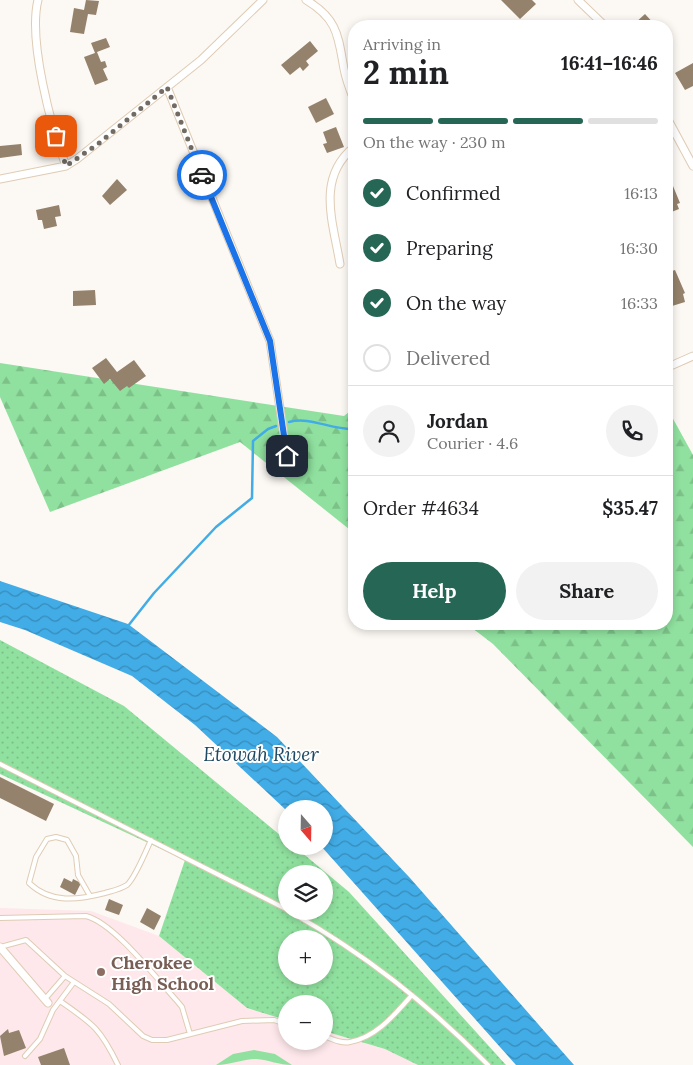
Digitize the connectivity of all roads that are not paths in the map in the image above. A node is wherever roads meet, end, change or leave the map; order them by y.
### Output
1 (38, 0) edge
2 (263, 0) edge
3 (306, 0) edge
4 (578, 0) edge
5 (598, 20) edge
6 (348, 84) edge
7 (167, 87) junction
8 (673, 129) edge
9 (348, 152) edge
10 (66, 166) junction
11 (693, 166) edge
12 (0, 179) edge
13 (340, 264) dead end
14 (693, 356) edge
15 (673, 365) edge
16 (287, 456) dead end
17 (0, 764) edge
18 (151, 840) junction
19 (90, 896) junction
20 (278, 905) edge
21 (0, 918) edge
22 (306, 920) edge
23 (0, 947) edge
24 (65, 976) junction
25 (74, 982) junction
26 (412, 995) junction
27 (47, 1001) joint
28 (60, 1001) junction
29 (278, 1021) edge
30 (190, 1034) junction
31 (333, 1039) edge
32 (25, 1056) dead end
33 (118, 1065) edge
34 (488, 1065) edge

1 - 10 street
2 - 7 street
3 - 6 street
4 - 5 street
7 - 10 street
7 - 16 street
8 - 11 street
9 - 13 street
10 - 12 street
14 - 15 street
17 - 18 lane
18 - 19 lane
18 - 20 lane
19 - 19 lane
21 - 30 lane
22 - 26 lane
23 - 24 lane
23 - 27 street
24 - 25 lane
24 - 27 lane
25 - 28 lane
25 - 30 lane
26 - 31 lane
26 - 34 lane
28 - 32 lane
28 - 33 lane
29 - 30 lane

